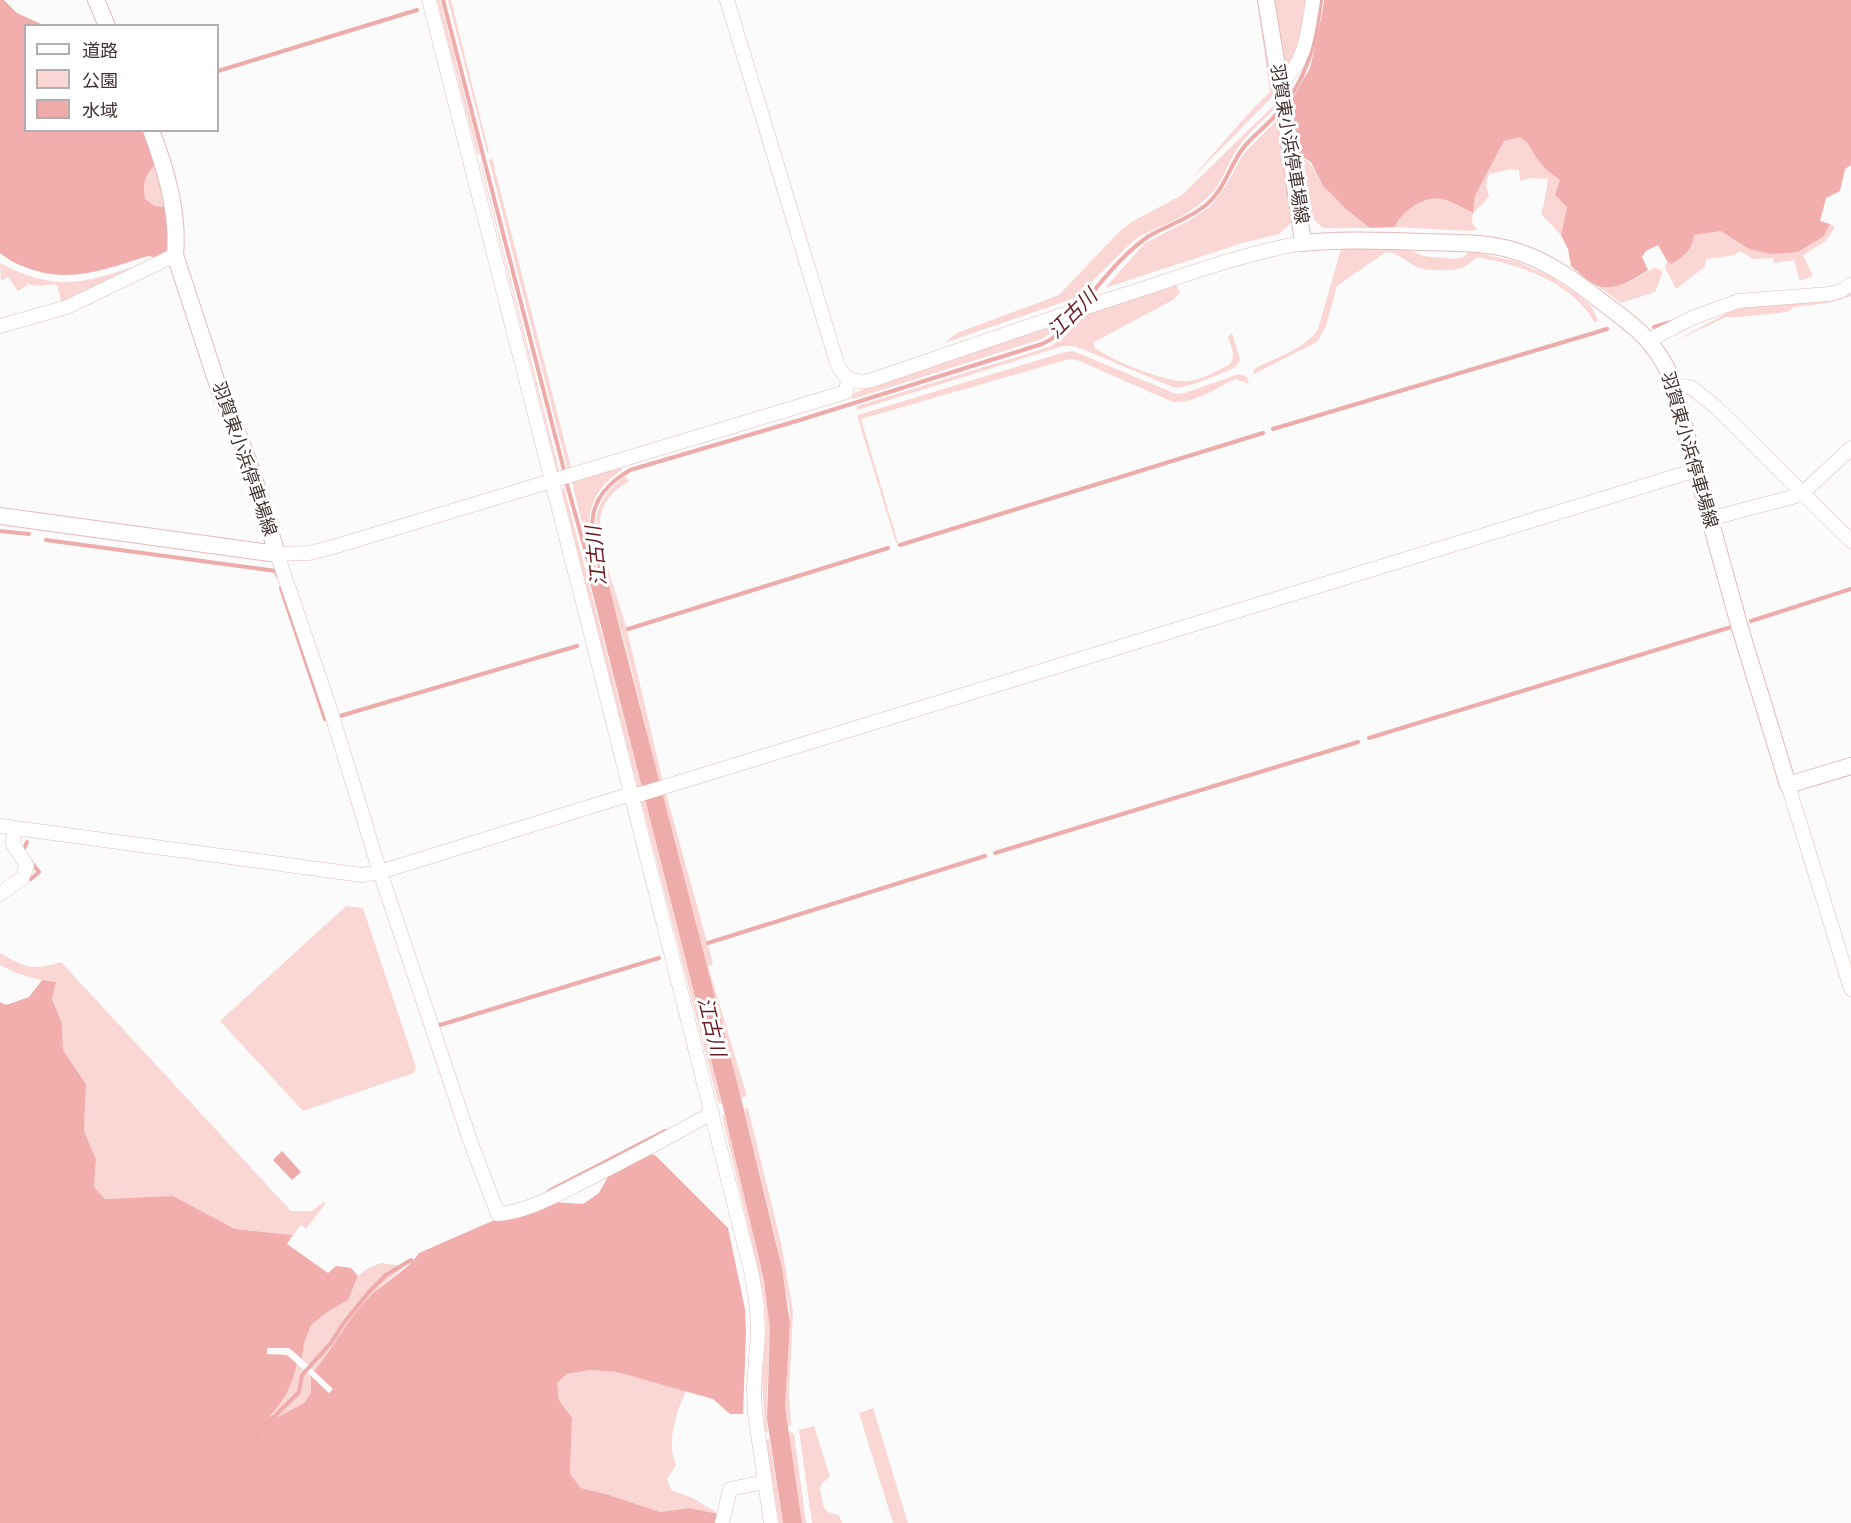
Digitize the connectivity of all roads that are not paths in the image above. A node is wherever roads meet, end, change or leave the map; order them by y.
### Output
1 (96, 0) edge
2 (429, 0) edge
3 (727, 0) edge
4 (1266, 0) edge
5 (1313, 0) edge
6 (106, 24) edge
7 (1280, 83) junction
8 (152, 132) edge
9 (1303, 243) junction
10 (175, 255) junction
11 (1851, 285) edge
12 (0, 326) edge
13 (1649, 340) junction
14 (848, 379) junction
15 (1675, 390) junction
16 (1851, 448) edge
17 (1696, 470) junction
18 (560, 479) junction
19 (1802, 493) junction
20 (0, 516) edge
21 (1709, 519) junction
22 (1851, 541) edge
23 (277, 554) junction
24 (1851, 766) edge
25 (1788, 785) junction
26 (636, 794) junction
27 (5, 827) edge
28 (380, 872) junction
29 (0, 894) edge
30 (1851, 989) edge
31 (712, 1113) junction
32 (764, 1482) junction
33 (722, 1523) edge
34 (771, 1523) edge

1 - 6 main road
2 - 18 street
3 - 14 street
4 - 7 main road, 羽賀東小浜停車場線
5 - 7 street
7 - 9 main road, 羽賀東小浜停車場線
8 - 10 main road, 羽賀東小浜停車場線
9 - 13 main road, 羽賀東小浜停車場線
9 - 14 street
10 - 12 street
10 - 23 main road, 羽賀東小浜停車場線
11 - 13 street
13 - 15 main road, 羽賀東小浜停車場線
14 - 18 street
15 - 17 main road, 羽賀東小浜停車場線
15 - 19 street
16 - 19 street
17 - 21 main road, 羽賀東小浜停車場線
17 - 26 street
18 - 23 street
18 - 26 street
19 - 21 street
19 - 22 street
20 - 23 main road, 羽賀東小浜停車場線
21 - 25 main road, 羽賀東小浜停車場線
23 - 28 street
24 - 25 main road
25 - 30 street
26 - 28 street
26 - 31 street
27 - 28 street
27 - 29 street
28 - 31 street
31 - 32 street
32 - 33 street
32 - 34 street

